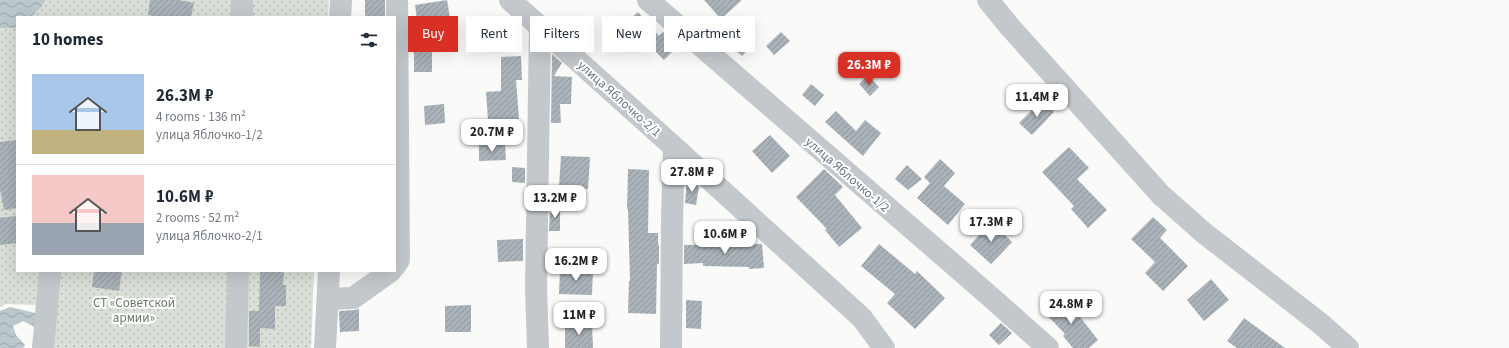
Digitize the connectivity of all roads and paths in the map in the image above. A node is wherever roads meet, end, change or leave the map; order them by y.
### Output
1 (242, 0) edge
2 (341, 0) edge
3 (397, 0) edge
4 (510, 0) edge
5 (648, 0) edge
6 (988, 0) edge
7 (242, 16) edge
8 (340, 16) edge
9 (530, 17) edge
10 (540, 52) edge
11 (569, 52) edge
12 (674, 147) junction
13 (396, 264) edge
14 (50, 272) edge
15 (238, 272) edge
16 (329, 272) edge
17 (390, 272) edge
18 (328, 300) junction
19 (43, 348) edge
20 (236, 348) edge
21 (325, 348) edge
22 (538, 348) edge
23 (671, 348) edge
24 (884, 348) edge
25 (1048, 348) edge
26 (1348, 348) edge

1 - 7 street
2 - 8 street
3 - 13 street
4 - 9 street, улица Яблочко-2/1
5 - 25 street, улица Яблочко-1/2
6 - 26 street
10 - 22 street
11 - 12 street, улица Яблочко-2/1
12 - 23 street
12 - 24 street, улица Яблочко-2/1
14 - 19 street
15 - 20 street
16 - 18 street
17 - 18 street
18 - 21 street

